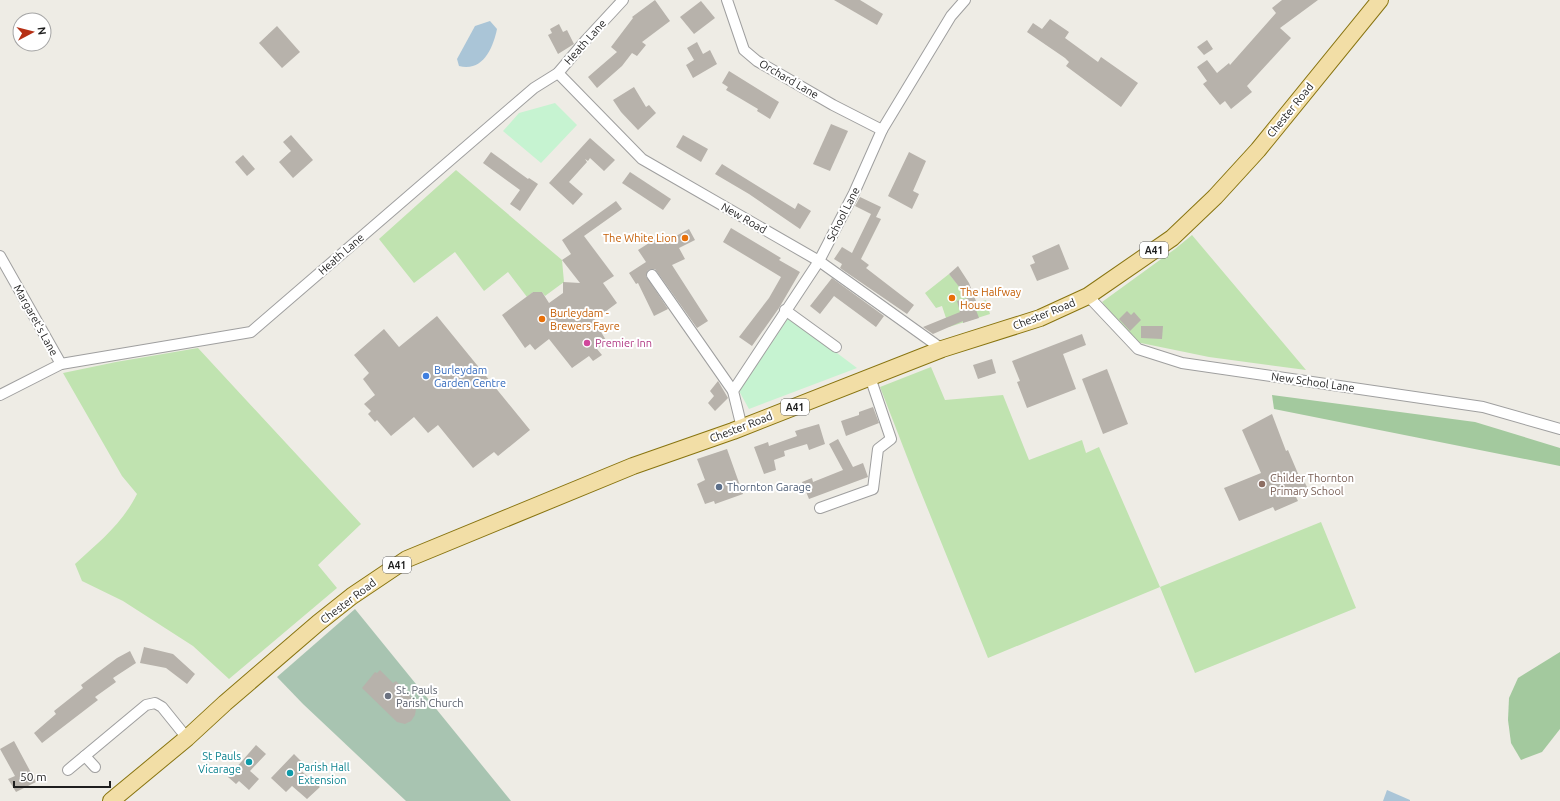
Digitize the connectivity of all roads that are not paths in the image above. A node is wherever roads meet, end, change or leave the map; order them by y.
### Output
1 (623, 0) edge
2 (728, 0) edge
3 (965, 0) edge
4 (1380, 0) edge
5 (558, 73) junction
6 (882, 130) junction
7 (0, 256) edge
8 (819, 261) junction
9 (652, 275) dead end
10 (1088, 296) junction
11 (785, 310) junction
12 (836, 346) dead end
13 (942, 349) junction
14 (61, 364) junction
15 (870, 377) junction
16 (733, 391) junction
17 (0, 395) edge
18 (742, 428) junction
19 (1560, 429) edge
20 (820, 508) dead end
21 (187, 738) junction
22 (85, 756) junction
23 (95, 768) dead end
24 (68, 770) dead end
25 (111, 801) edge

1 - 5 street, Heath Lane
2 - 6 street, Orchard Lane
3 - 6 street, School Lane
4 - 10 main road, Chester Road / A41
5 - 8 street, New Road
5 - 14 street, Heath Lane
6 - 8 street, School Lane
7 - 14 street, Margaret's Lane
8 - 11 street, School Lane
8 - 13 street, New Road
9 - 16 street
10 - 13 main road, Chester Road / A41
10 - 19 street, New School Lane
11 - 12 street
11 - 16 street, School Lane
13 - 15 main road, Chester Road / A41
14 - 17 street, Heath Lane
15 - 18 main road, Chester Road / A41
15 - 20 street
16 - 18 street
18 - 21 main road, Chester Road / A41
21 - 22 street
21 - 25 main road, Chester Road / A41
22 - 23 street
22 - 24 street

